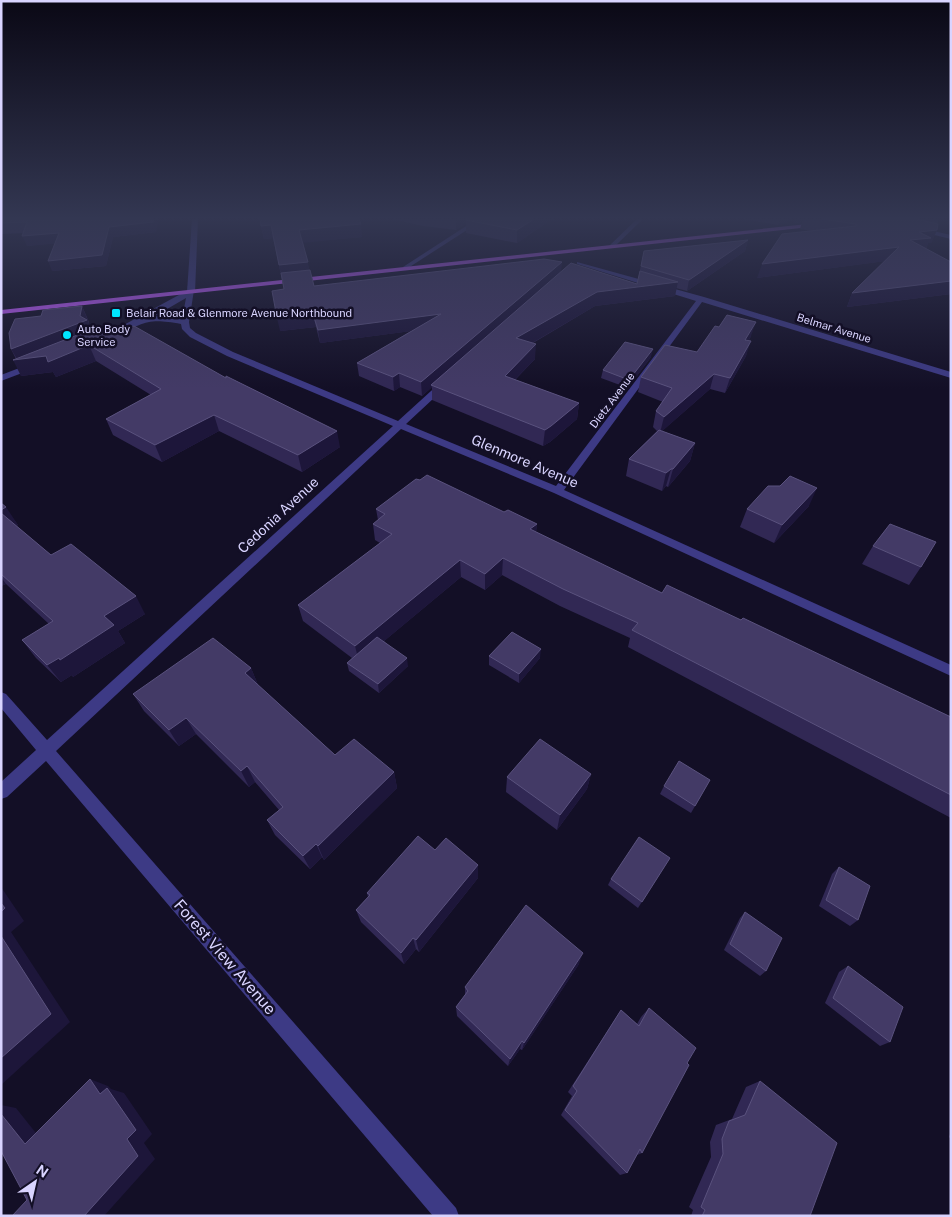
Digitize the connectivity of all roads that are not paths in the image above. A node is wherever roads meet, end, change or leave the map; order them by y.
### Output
1 (192, 276) edge
2 (330, 276) edge
3 (623, 276) edge
4 (191, 292) junction
5 (702, 299) junction
6 (1, 312) edge
7 (142, 320) junction
8 (184, 322) junction
9 (105, 337) edge
10 (43, 362) edge
11 (951, 375) edge
12 (1, 378) edge
13 (449, 379) edge
14 (399, 423) junction
15 (558, 491) junction
16 (951, 671) edge
17 (1, 698) edge
18 (46, 751) junction
19 (1, 792) edge
20 (448, 1216) edge

1 - 4 street
2 - 4 main road
3 - 5 street, Belmar Avenue
4 - 6 main road
4 - 7 street
4 - 8 street
5 - 11 street, Belmar Avenue
5 - 15 street, Dietz Avenue
7 - 8 street
7 - 9 street
8 - 14 street, Glenmore Avenue
10 - 12 street
13 - 14 street, Cedonia Avenue
14 - 15 street, Glenmore Avenue
14 - 18 street, Cedonia Avenue
15 - 16 street, Glenmore Avenue
17 - 18 street, Forest View Avenue
18 - 19 street, Cedonia Avenue
18 - 20 street, Forest View Avenue

